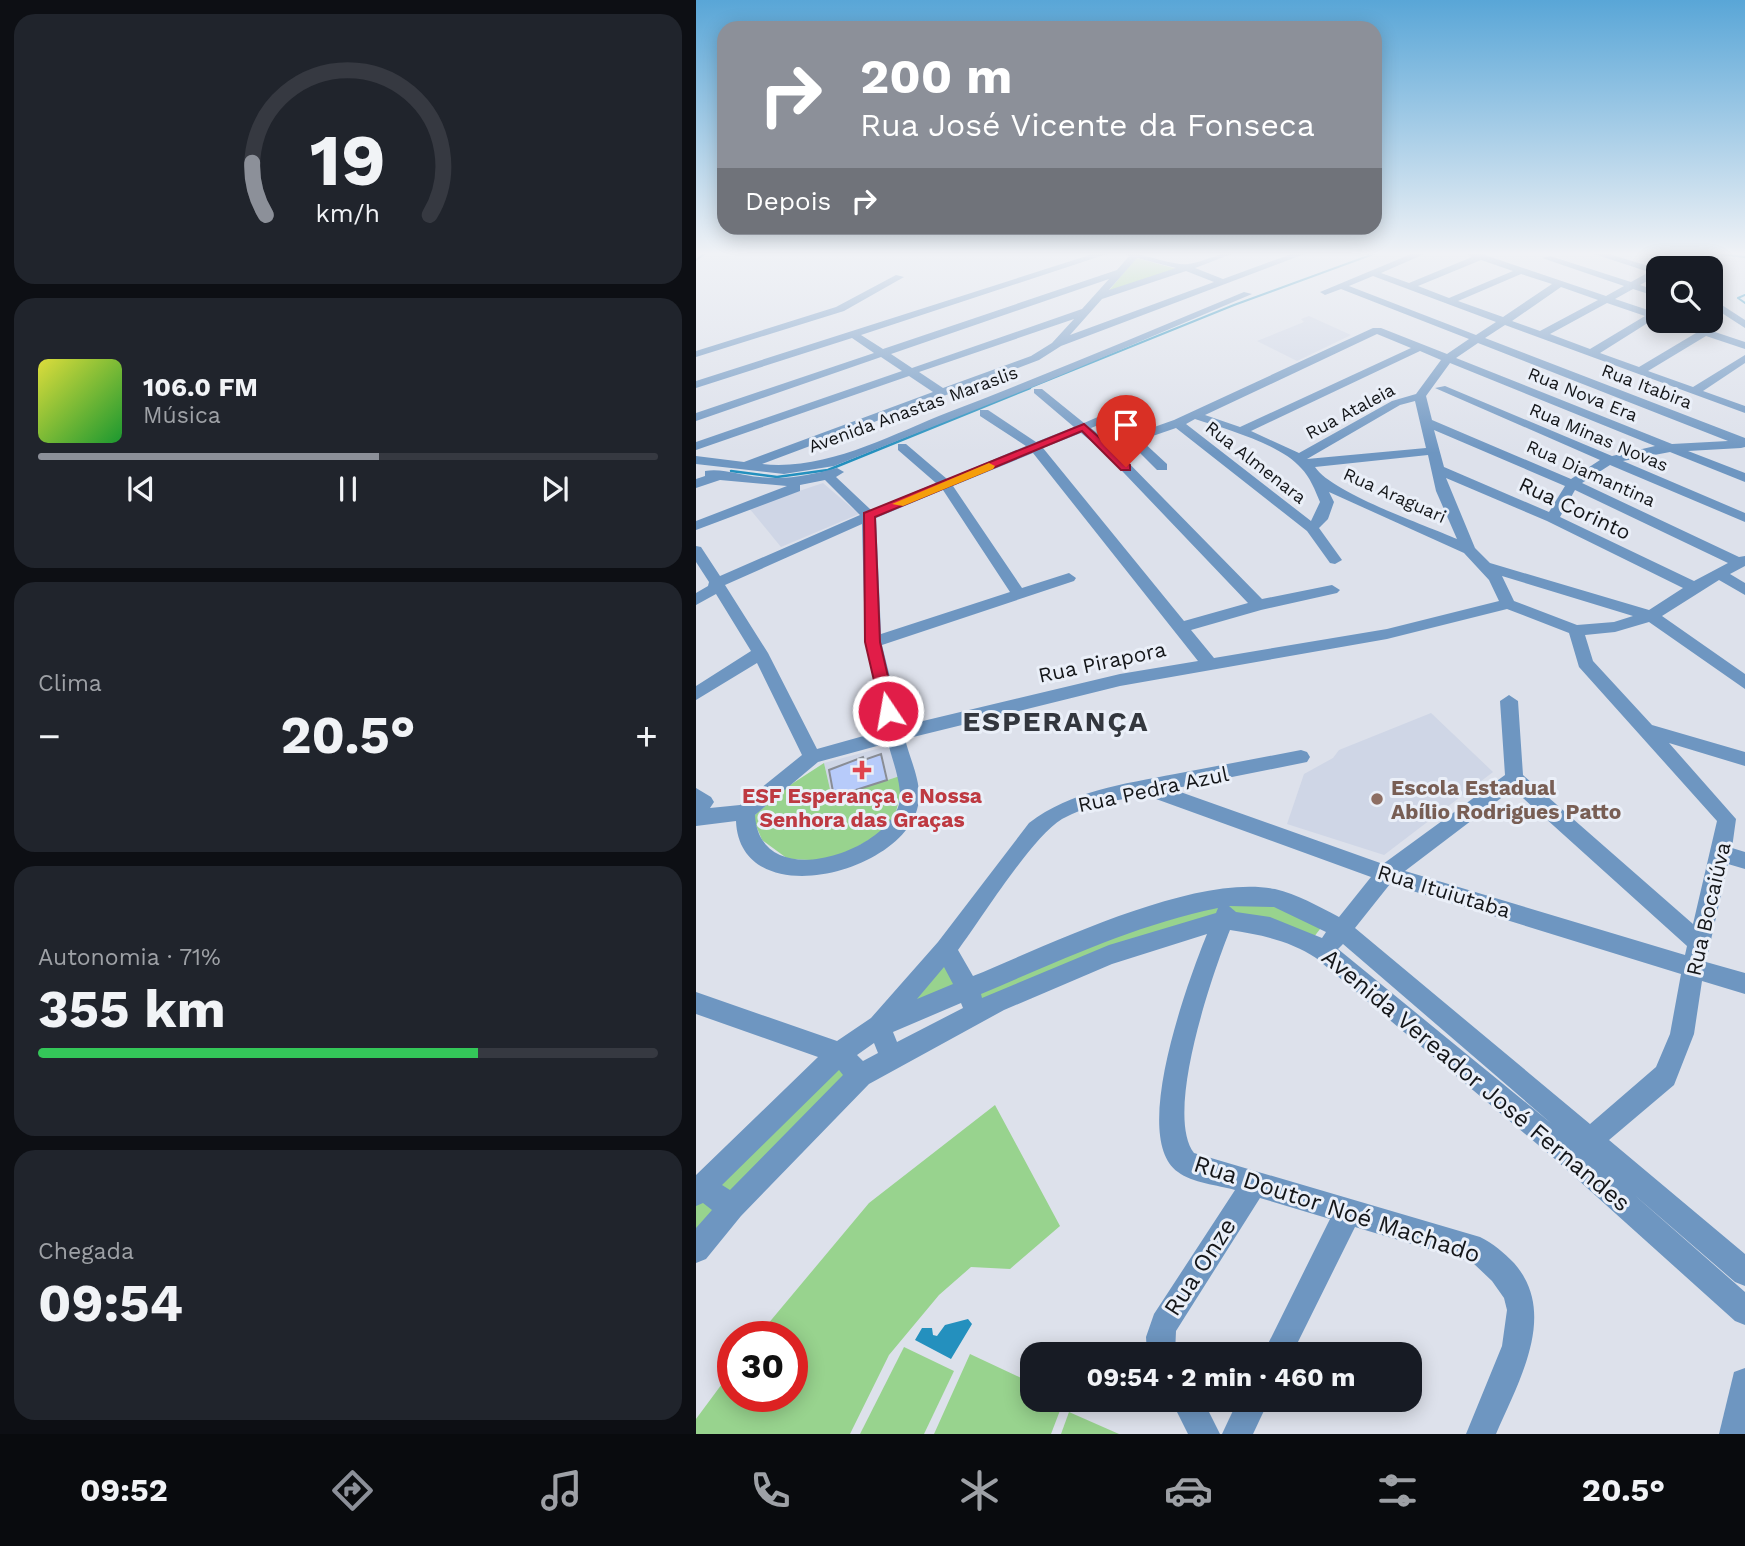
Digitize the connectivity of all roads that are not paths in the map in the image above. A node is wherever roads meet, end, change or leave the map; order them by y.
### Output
1 (808, 319) edge
2 (903, 319) edge
3 (983, 319) edge
4 (1062, 319) edge
5 (1078, 319) edge
6 (1127, 319) edge
7 (1187, 319) edge
8 (1424, 319) edge
9 (1497, 319) edge
10 (1510, 319) edge
11 (1570, 319) edge
12 (1506, 322) junction
13 (1646, 322) edge
14 (1203, 323) dead end
15 (1703, 333) edge
16 (1708, 333) edge
17 (854, 335) junction
18 (1541, 335) junction
19 (1480, 341) junction
20 (1056, 345) junction
21 (1744, 346) edge
22 (1421, 347) junction
23 (1591, 353) junction
24 (696, 354) edge
25 (882, 354) junction
26 (1744, 358) edge
27 (1452, 361) junction
28 (1640, 371) junction
29 (910, 372) junction
30 (696, 385) edge
31 (1441, 388) junction
32 (1038, 391) junction
33 (1694, 392) junction
34 (943, 393) junction
35 (1420, 396) junction
36 (1127, 409) dead end
37 (1744, 410) edge
38 (984, 413) junction
39 (1194, 415) junction
40 (696, 417) edge
41 (1426, 418) junction
42 (1178, 423) junction
43 (1084, 427) junction
44 (1241, 431) junction
45 (1133, 439) junction
46 (1744, 443) edge
47 (696, 446) edge
48 (902, 447) junction
49 (1035, 447) junction
50 (1107, 448) junction
51 (1433, 448) junction
52 (1671, 449) junction
53 (1609, 459) junction
54 (696, 460) edge
55 (1304, 461) junction
56 (742, 467) junction
57 (1162, 467) dead end
58 (1437, 469) junction
59 (696, 472) edge
60 (720, 475) junction
61 (828, 476) junction
62 (1744, 478) edge
63 (696, 484) edge
64 (1572, 484) junction
65 (946, 485) junction
66 (869, 516) junction
67 (1552, 518) junction
68 (1744, 518) edge
69 (696, 526) edge
70 (1312, 528) junction
71 (696, 550) edge
72 (1470, 550) junction
73 (1335, 560) dead end
74 (1742, 562) edge
75 (1487, 567) junction
76 (1720, 574) junction
77 (1069, 578) dead end
78 (716, 586) junction
79 (1695, 587) junction
80 (1332, 590) dead end
81 (1744, 590) edge
82 (1020, 596) junction
83 (696, 600) edge
84 (1508, 604) junction
85 (1259, 606) junction
86 (1651, 616) junction
87 (1183, 627) junction
88 (1576, 630) junction
89 (873, 642) junction
90 (760, 653) junction
91 (1209, 663) junction
92 (1744, 683) edge
93 (696, 694) edge
94 (1509, 701) dead end
95 (1643, 729) junction
96 (893, 735) junction
97 (812, 757) junction
98 (1301, 757) dead end
99 (1744, 758) edge
100 (1514, 778) junction
101 (1147, 788) junction
102 (698, 808) edge
103 (736, 812) junction
104 (1720, 853) junction
105 (1744, 860) edge
106 (1386, 874) junction
107 (1234, 896) junction
108 (1223, 920) junction
109 (1341, 929) junction
110 (1699, 943) junction
111 (946, 949) junction
112 (1324, 951) junction
113 (1693, 968) junction
114 (1744, 984) edge
115 (967, 988) junction
116 (696, 1003) edge
117 (976, 1013) junction
118 (879, 1026) junction
119 (838, 1053) junction
120 (891, 1057) junction
121 (860, 1075) junction
122 (1580, 1148) junction
123 (1254, 1184) junction
124 (699, 1190) edge
125 (732, 1207) junction
126 (1348, 1212) junction
127 (696, 1250) edge
128 (1744, 1272) edge
129 (1744, 1311) edge
130 (1160, 1342) edge
131 (1283, 1342) edge
132 (1744, 1383) edge
133 (1193, 1412) edge
134 (1248, 1412) edge
135 (1205, 1434) edge
136 (1237, 1434) edge
137 (1481, 1434) edge
138 (1734, 1434) edge

1 - 24 street
2 - 17 street
3 - 25 street
4 - 29 street
5 - 20 street
6 - 20 street
7 - 56 street, Avenida Anastas Maraslis
8 - 19 street, Rua Itabira
9 - 12 street
10 - 12 street
11 - 18 street
12 - 18 street
12 - 19 street
13 - 23 street
14 - 32 street, Avenida Anastas Maraslis
15 - 28 street
16 - 21 street
17 - 25 street
17 - 30 street
18 - 23 street
19 - 27 street
19 - 46 street, Rua Itabira
20 - 34 street
22 - 27 street, Rua Nova Era
22 - 39 street, Rua Nova Era
22 - 44 street
23 - 28 street
25 - 29 street
25 - 40 street
26 - 33 street
27 - 31 street
27 - 35 street
27 - 52 street, Rua Nova Era
28 - 33 street
29 - 34 street
29 - 47 street
31 - 41 street
31 - 53 street, Rua Minas Novas
32 - 38 street, Avenida Anastas Maraslis
32 - 43 street
33 - 37 street
34 - 56 street
35 - 41 street
35 - 55 street, Rua Ataleia
36 - 43 street
38 - 48 street, Avenida Anastas Maraslis
38 - 49 street
39 - 42 street
39 - 44 street, Rua Araguari
41 - 51 street
41 - 64 street, Rua Diamantina
42 - 45 street
42 - 70 street, Rua Almenara
43 - 49 street
43 - 50 street
44 - 55 street, Rua Araguari
45 - 50 street
45 - 57 street
46 - 52 street
48 - 61 street, Avenida Anastas Maraslis
48 - 65 street
49 - 65 street
49 - 87 street
50 - 85 street
51 - 55 street
51 - 58 street
52 - 53 street
52 - 62 street, Rua Nova Era
53 - 64 street
53 - 68 street, Rua Minas Novas
54 - 56 street, Avenida Anastas Maraslis
55 - 70 street
55 - 72 street, Rua Araguari
56 - 60 street
58 - 67 street, Rua Corinto
58 - 72 street
59 - 60 street, Avenida Anastas Maraslis
60 - 61 street, Avenida Anastas Maraslis
60 - 63 street
61 - 66 street
61 - 69 street
64 - 67 street
64 - 74 street, Rua Diamantina
65 - 66 street
65 - 82 street
66 - 78 street
66 - 89 street
67 - 79 street, Rua Corinto
70 - 73 street, Rua Almenara
71 - 78 street
72 - 75 street
74 - 76 street
75 - 84 street
75 - 86 street
76 - 79 street
76 - 81 street
77 - 82 street
78 - 83 street
78 - 90 street
79 - 86 street
80 - 85 street
82 - 89 street
84 - 88 street
84 - 91 street, Rua Pirapora
85 - 87 street
86 - 88 street
86 - 92 street
87 - 91 street
88 - 95 street, Rua Bocaiúva
89 - 96 street
90 - 93 street
90 - 97 street
91 - 96 street, Rua Pirapora
94 - 100 street
95 - 99 street
95 - 104 street, Rua Bocaiúva
96 - 97 street, Rua Pirapora
96 - 103 street
97 - 103 street, Rua Pirapora
98 - 101 street, Rua Pedra Azul
100 - 106 street
100 - 110 street
101 - 106 street, Rua Ituiutaba
101 - 111 street, Rua Pedra Azul
102 - 103 street, Rua Pirapora
104 - 105 street
104 - 110 street, Rua Bocaiúva
106 - 109 street
106 - 113 street, Rua Ituiutaba
107 - 108 street, Rua Doutor Noé Machado
107 - 109 street, Avenida Vereador José Fernandes
107 - 115 street, Avenida Vereador José Fernandes
108 - 112 street, Avenida Vereador José Fernandes
108 - 117 street, Avenida Vereador José Fernandes
108 - 123 street, Rua Doutor Noé Machado
109 - 112 street
109 - 122 street, Avenida Vereador José Fernandes
110 - 113 street, Rua Bocaiúva
111 - 115 street
111 - 118 street, Rua Pedra Azul
112 - 122 street, Avenida Vereador José Fernandes
113 - 114 street, Rua Ituiutaba
113 - 122 street, Rua Bocaiúva
115 - 117 street
115 - 118 street, Avenida Vereador José Fernandes
116 - 119 street
117 - 120 street, Avenida Vereador José Fernandes
118 - 119 street, Avenida Vereador José Fernandes
118 - 120 street
119 - 121 street
119 - 124 street, Avenida Vereador José Fernandes
120 - 121 street, Avenida Vereador José Fernandes
121 - 125 street, Avenida Vereador José Fernandes
122 - 128 street, Avenida Vereador José Fernandes
122 - 129 street, Avenida Vereador José Fernandes
123 - 126 street, Rua Doutor Noé Machado
123 - 130 street, Rua Onze
124 - 125 street
125 - 127 street, Avenida Vereador José Fernandes
126 - 131 street
126 - 137 street, Rua Doutor Noé Machado
132 - 138 street
133 - 135 street
134 - 136 street

